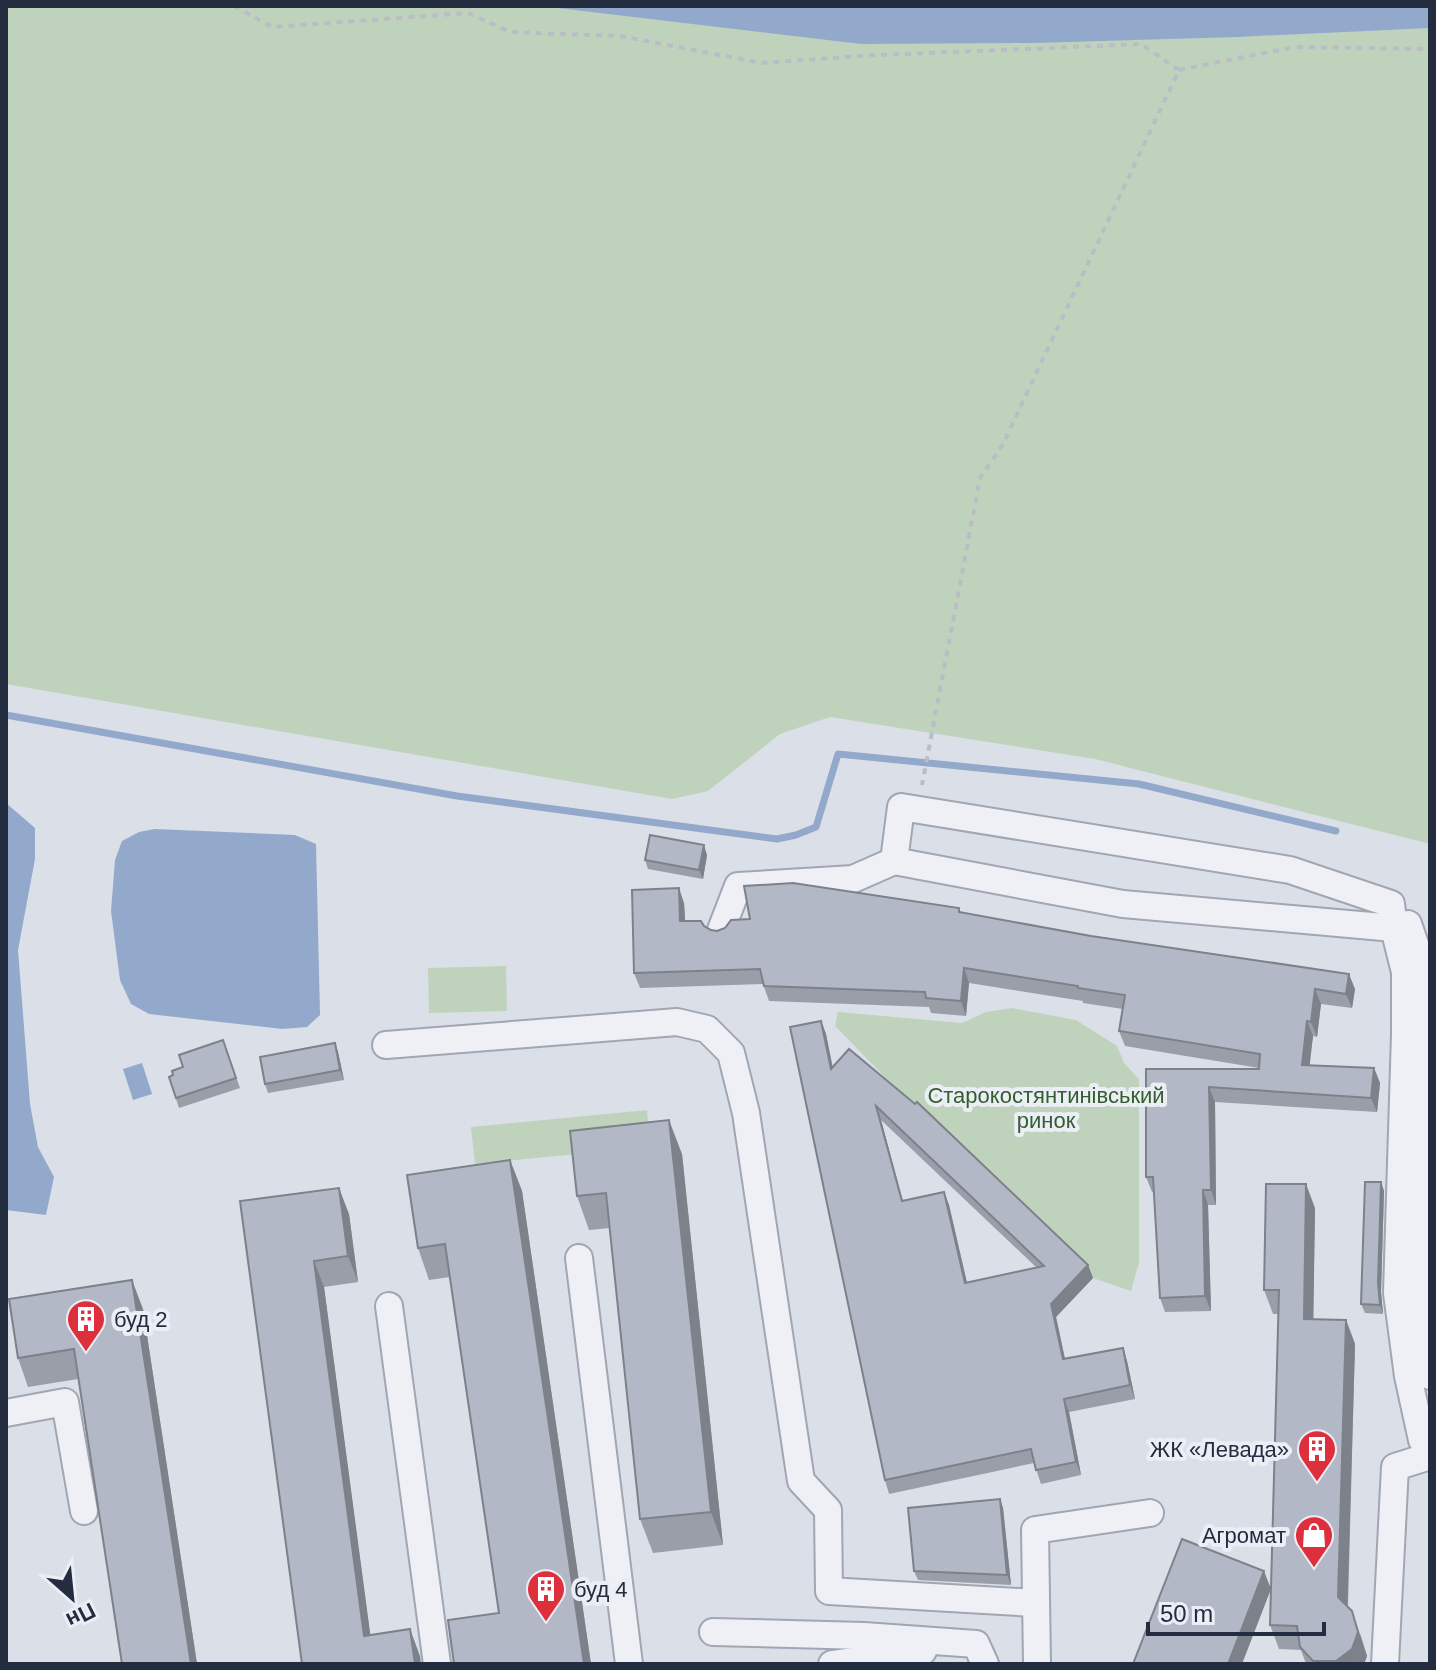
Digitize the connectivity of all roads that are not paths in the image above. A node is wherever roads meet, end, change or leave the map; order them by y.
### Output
1 (894, 861) junction
2 (1394, 928) junction
3 (721, 930) edge
4 (386, 1045) dead end
5 (579, 1258) dead end
6 (389, 1306) dead end
7 (1430, 1376) edge
8 (6, 1413) edge
9 (1430, 1442) edge
10 (1430, 1456) edge
11 (84, 1511) dead end
12 (1150, 1513) dead end
13 (1035, 1603) junction
14 (713, 1632) dead end
15 (980, 1654) edge
16 (437, 1664) edge
17 (629, 1664) edge
18 (832, 1664) edge
19 (1037, 1664) edge
20 (1385, 1664) edge

1 - 2 lane
1 - 2 lane
1 - 3 lane
2 - 7 lane
2 - 9 lane
4 - 13 lane
5 - 17 lane
6 - 16 lane
8 - 11 lane
10 - 20 lane
12 - 13 lane
13 - 19 lane
14 - 15 lane
15 - 18 lane

